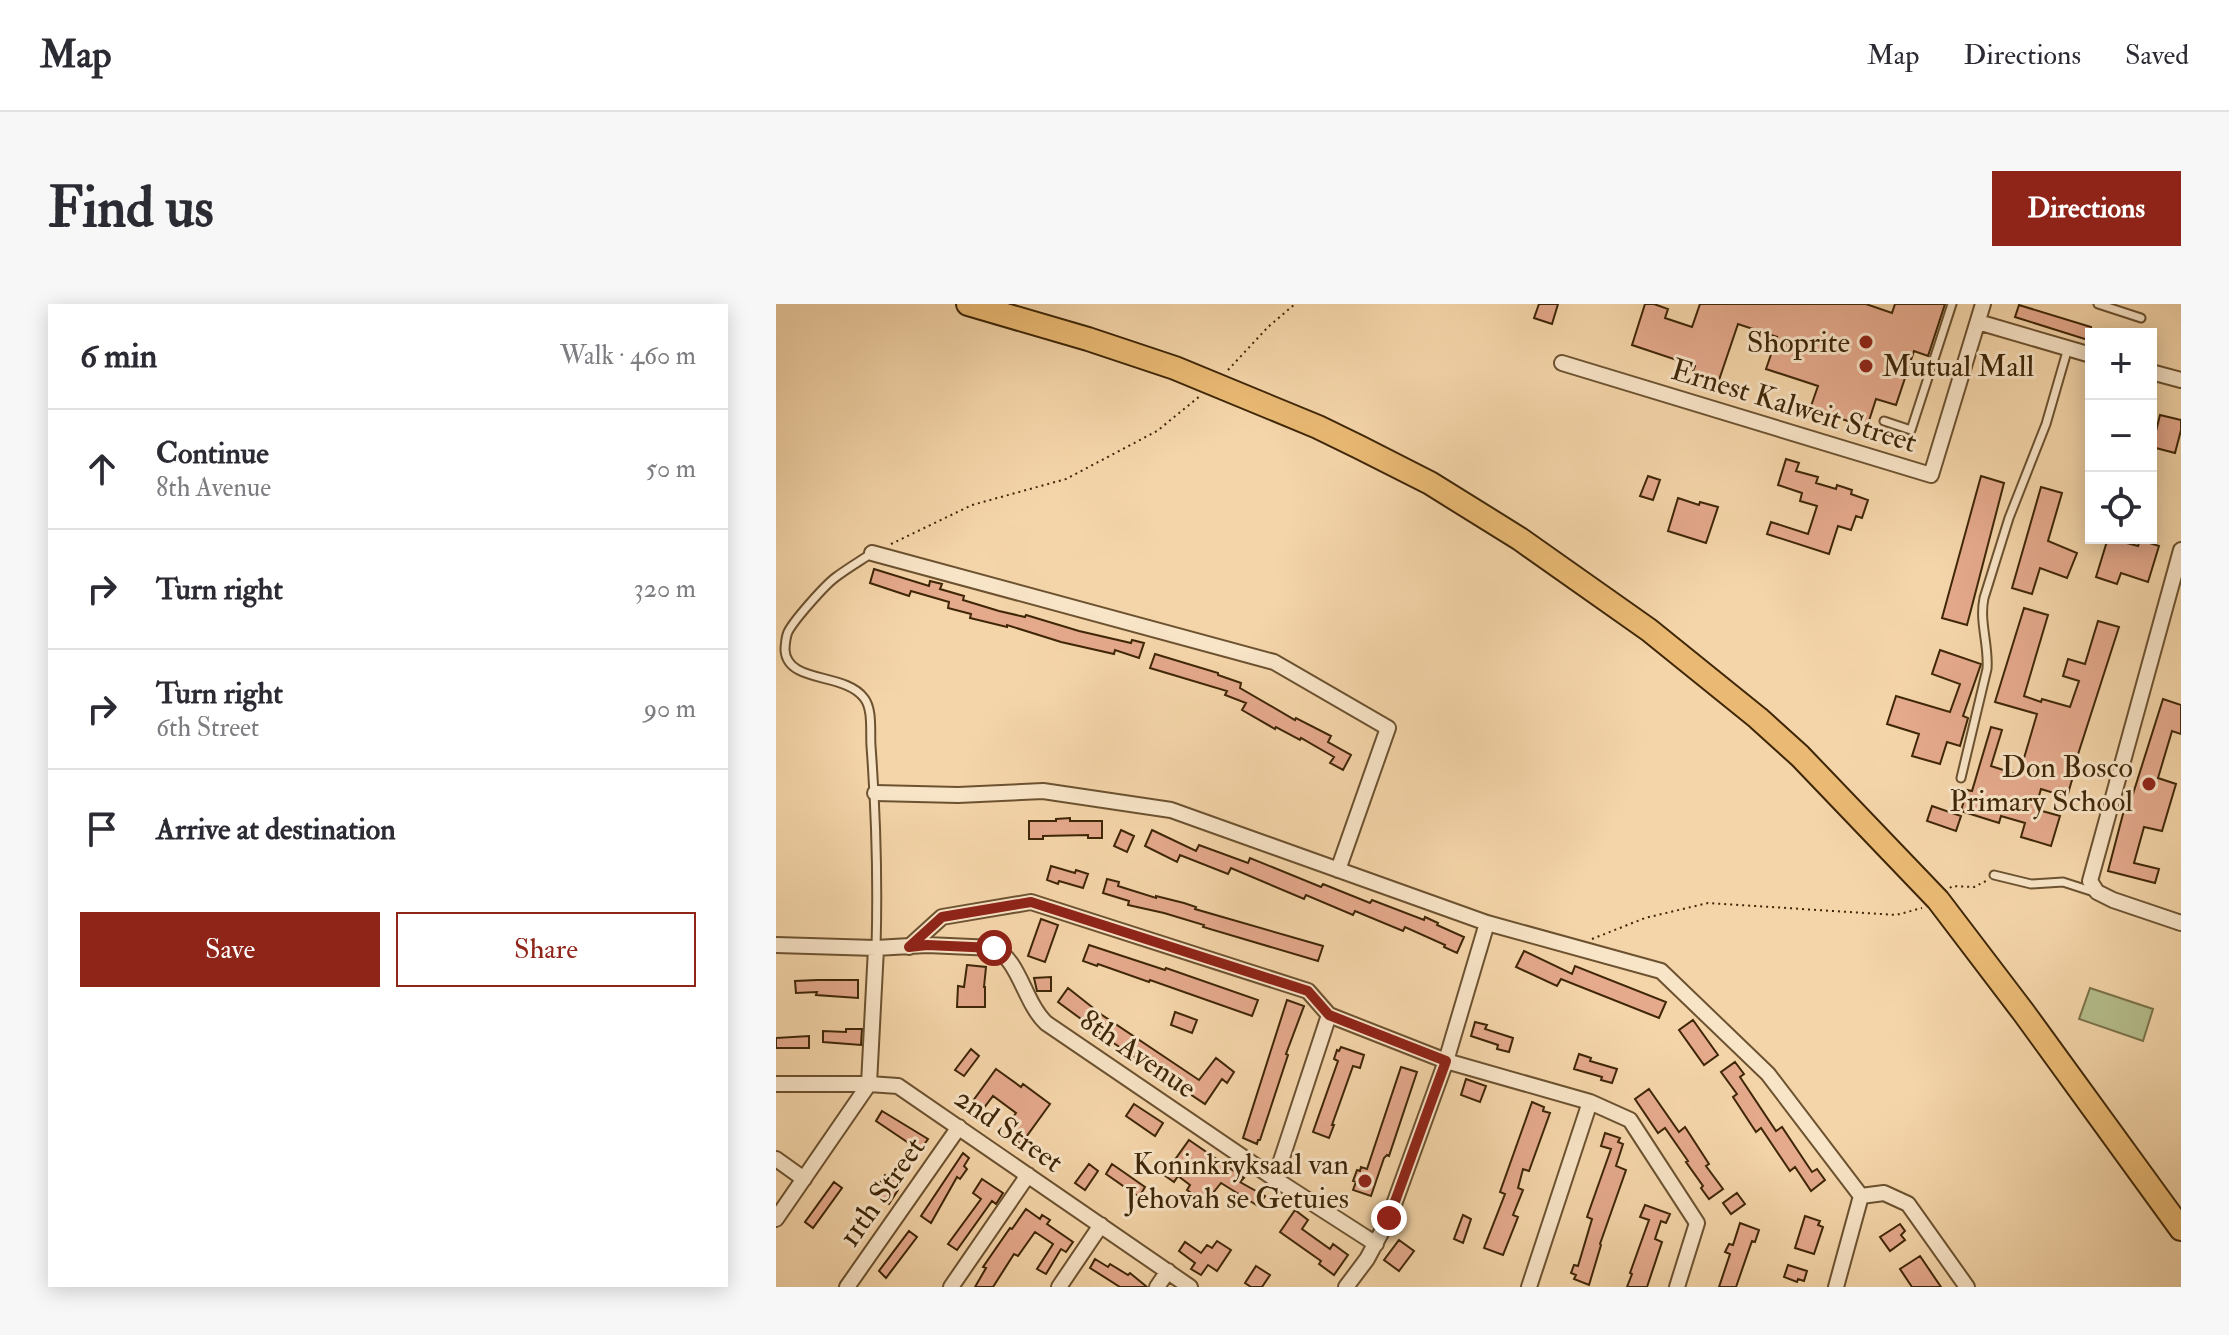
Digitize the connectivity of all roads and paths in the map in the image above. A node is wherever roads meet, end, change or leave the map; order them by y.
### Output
1 (968, 304) edge
2 (1295, 304) edge
3 (1952, 304) edge
4 (1983, 304) edge
5 (2098, 304) edge
6 (2141, 318) dead end
7 (1978, 322) junction
8 (2068, 348) junction
9 (2085, 353) edge
10 (1562, 363) dead end
11 (2157, 374) edge
12 (2181, 380) edge
13 (1214, 384) junction
14 (1884, 421) dead end
15 (2181, 550) edge
16 (872, 553) junction
17 (1961, 778) dead end
18 (875, 793) junction
19 (1338, 870) junction
20 (1994, 875) joint
21 (2097, 892) junction
22 (1938, 900) junction
23 (1487, 923) junction
24 (2181, 923) edge
25 (776, 945) edge
26 (1572, 946) junction
27 (909, 947) junction
28 (876, 948) junction
29 (1329, 1015) junction
30 (1446, 1061) junction
31 (776, 1084) edge
32 (869, 1084) junction
33 (1590, 1102) junction
34 (959, 1127) junction
35 (776, 1159) edge
36 (1028, 1175) junction
37 (804, 1179) junction
38 (1275, 1179) junction
39 (1861, 1196) junction
40 (776, 1219) edge
41 (1101, 1225) junction
42 (2181, 1229) edge
43 (1376, 1244) junction
44 (1168, 1271) junction
45 (847, 1287) edge
46 (951, 1287) edge
47 (1059, 1287) edge
48 (1157, 1287) edge
49 (1190, 1287) edge
50 (1346, 1287) edge
51 (1529, 1287) edge
52 (1677, 1287) edge
53 (1836, 1287) edge
54 (1967, 1287) edge

1 - 13 highway
2 - 13 path
3 - 14 lane
4 - 7 street, Ernest Kalweit Street
5 - 6 lane
7 - 8 street
7 - 10 street, Ernest Kalweit Street
8 - 9 street
8 - 17 lane
11 - 12 street
13 - 16 path
13 - 22 highway
15 - 21 street
16 - 18 lane
16 - 19 street
18 - 19 street
18 - 28 lane
19 - 23 street
20 - 21 lane
20 - 22 path
21 - 24 street
22 - 26 path
22 - 42 highway
23 - 26 street
23 - 30 street
25 - 28 street, 8th Avenue
26 - 39 street
27 - 28 street, 8th Avenue
27 - 29 street
27 - 38 street, 8th Avenue
28 - 32 street
29 - 30 street
29 - 38 street
30 - 33 street
30 - 43 street
31 - 32 street, 2nd Street
32 - 34 street, 2nd Street
32 - 37 street
33 - 51 street
33 - 52 street
34 - 36 street, 2nd Street
34 - 45 street, 11th Street
35 - 37 street
36 - 41 street, 2nd Street
36 - 46 street
37 - 40 street
38 - 43 street, 8th Avenue
39 - 53 street
39 - 54 street
41 - 44 street, 2nd Street
41 - 47 street
43 - 50 street
44 - 48 street
44 - 49 street, 2nd Street

